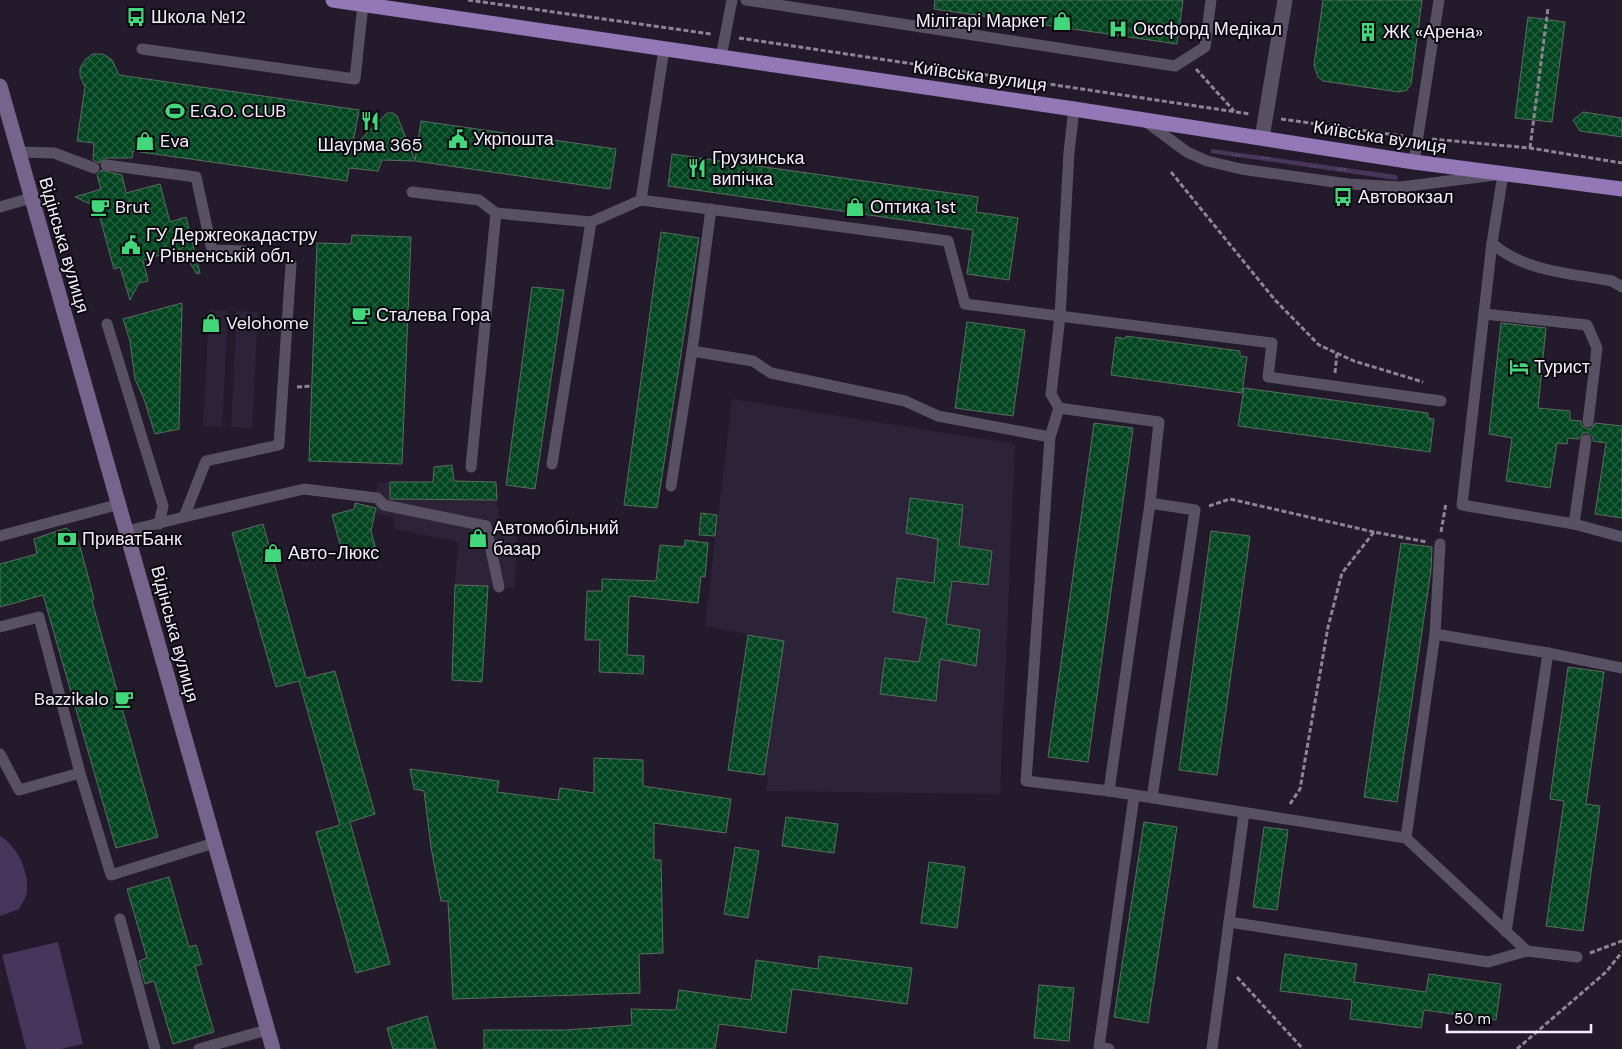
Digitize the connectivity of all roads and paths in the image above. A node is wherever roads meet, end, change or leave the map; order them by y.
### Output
1 (332, 0) edge
2 (468, 0) edge
3 (732, 0) edge
4 (746, 0) edge
5 (1210, 0) edge
6 (1285, 0) edge
7 (1439, 0) edge
8 (366, 2) edge
9 (1548, 8) dead end
10 (726, 36) junction
11 (142, 49) dead end
12 (664, 49) junction
13 (721, 57) junction
14 (0, 86) edge
15 (1074, 109) junction
16 (1265, 116) junction
17 (1142, 119) junction
18 (1262, 138) junction
19 (1418, 138) junction
20 (1530, 148) junction
21 (18, 152) junction
22 (1414, 162) junction
23 (1622, 163) edge
24 (106, 165) dead end
25 (94, 168) dead end
26 (1171, 172) dead end
27 (1503, 174) junction
28 (1622, 189) edge
29 (412, 192) dead end
30 (31, 198) junction
31 (641, 200) junction
32 (0, 207) edge
33 (711, 209) junction
34 (496, 214) junction
35 (591, 222) junction
36 (1492, 243) junction
37 (245, 251) dead end
38 (291, 264) dead end
39 (1622, 287) edge
40 (1484, 314) junction
41 (1060, 316) junction
42 (107, 324) dead end
43 (692, 352) junction
44 (1424, 382) dead end
45 (1441, 401) dead end
46 (1059, 408) junction
47 (1588, 422) dead end
48 (1050, 437) junction
49 (1586, 440) dead end
50 (552, 464) dead end
51 (471, 467) dead end
52 (671, 486) dead end
53 (1150, 503) junction
54 (120, 504) junction
55 (1195, 510) junction
56 (184, 517) junction
57 (159, 524) junction
58 (1574, 524) junction
59 (127, 531) junction
60 (1374, 532) junction
61 (0, 536) edge
62 (1622, 537) edge
63 (1440, 544) joint
64 (499, 587) dead end
65 (0, 626) edge
66 (1435, 634) junction
67 (1555, 652) junction
68 (1622, 668) edge
69 (0, 754) edge
70 (80, 773) junction
71 (1109, 791) junction
72 (1134, 796) junction
73 (1152, 798) junction
74 (1244, 812) junction
75 (1280, 819) junction
76 (1406, 838) junction
77 (214, 843) junction
78 (120, 919) dead end
79 (1228, 922) junction
80 (1506, 932) junction
81 (1622, 941) edge
82 (1526, 951) junction
83 (1622, 952) edge
84 (1578, 957) joint
85 (1223, 962) junction
86 (267, 1030) junction
87 (155, 1049) edge
88 (199, 1049) edge
89 (273, 1049) edge
90 (1109, 1049) edge
91 (1212, 1049) edge
92 (1303, 1049) edge
93 (1517, 1049) edge

1 - 8 main road, Київська вулиця
2 - 10 path
3 - 10 lane
4 - 5 lane
6 - 16 street
7 - 19 lane
8 - 11 lane
8 - 12 main road, Київська вулиця
9 - 20 path
10 - 13 lane
10 - 16 path
12 - 13 main road, Київська вулиця
12 - 31 lane
13 - 15 main road, Київська вулиця
14 - 21 main road, Відінська вулиця
15 - 17 main road, Київська вулиця
15 - 41 lane
16 - 18 street
16 - 19 path
17 - 18 main road, Київська вулиця
17 - 27 lane
18 - 22 main road, Київська вулиця
19 - 20 path
19 - 22 lane
20 - 23 path
21 - 25 lane
21 - 30 main road, Відінська вулиця
22 - 27 main road, Київська вулиця
24 - 37 lane
26 - 44 path
27 - 28 main road, Київська вулиця
27 - 36 lane
29 - 34 lane
30 - 32 lane
30 - 54 main road, Відінська вулиця
31 - 33 lane
31 - 35 lane
33 - 41 lane
33 - 43 lane
34 - 35 lane
34 - 51 lane
35 - 50 lane
36 - 39 lane
36 - 40 lane
38 - 56 lane
40 - 47 lane
40 - 58 lane
41 - 45 lane
41 - 46 lane
42 - 57 lane
43 - 48 lane
43 - 52 lane
46 - 48 lane
46 - 53 lane
48 - 71 lane
49 - 58 lane
53 - 55 lane
53 - 71 lane
54 - 59 main road, Відінська вулиця
54 - 61 lane
55 - 60 path
55 - 73 lane
56 - 57 lane
56 - 64 lane
57 - 59 lane
58 - 62 lane
59 - 77 main road, Відінська вулиця
60 - 63 path
60 - 75 path
63 - 66 lane
65 - 70 lane
66 - 67 lane
66 - 76 lane
67 - 68 lane
67 - 80 lane
69 - 70 lane
70 - 77 lane
71 - 72 lane
72 - 73 lane
72 - 90 lane
73 - 74 lane
74 - 75 lane
74 - 79 lane
75 - 76 lane
76 - 80 lane
77 - 86 main road, Відінська вулиця
78 - 87 lane
79 - 82 lane
79 - 85 lane
80 - 82 lane
81 - 84 path
82 - 84 lane
83 - 93 path
85 - 91 lane
85 - 92 path
86 - 88 lane
86 - 89 main road, Відінська вулиця

